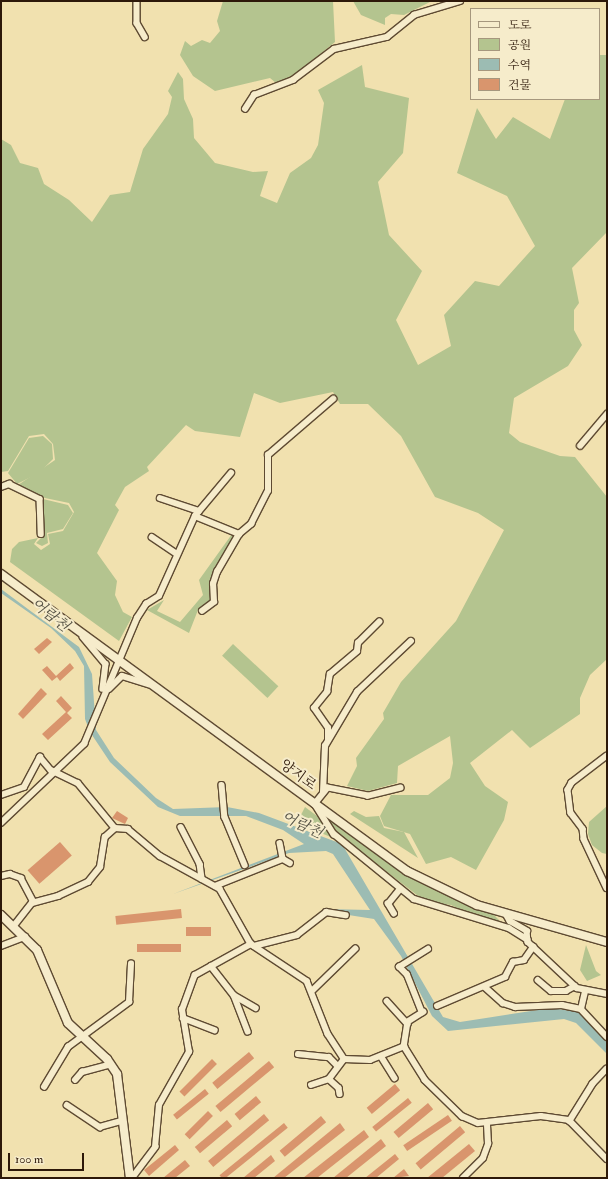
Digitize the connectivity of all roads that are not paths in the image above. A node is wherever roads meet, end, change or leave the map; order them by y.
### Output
1 (137, 1) edge
2 (460, 1) edge
3 (145, 37) dead end
4 (245, 109) dead end
5 (333, 399) dead end
6 (607, 414) edge
7 (580, 446) dead end
8 (231, 474) dead end
9 (1, 487) edge
10 (160, 498) dead end
11 (199, 511) junction
12 (195, 516) junction
13 (42, 534) dead end
14 (240, 534) junction
15 (152, 537) dead end
16 (176, 553) junction
17 (1, 574) edge
18 (202, 611) dead end
19 (379, 622) dead end
20 (78, 630) junction
21 (411, 641) dead end
22 (118, 660) junction
23 (152, 685) junction
24 (100, 703) junction
25 (325, 746) junction
26 (607, 756) edge
27 (56, 772) junction
28 (222, 785) dead end
29 (401, 788) dead end
30 (323, 792) junction
31 (1, 796) edge
32 (315, 804) junction
33 (1, 823) edge
34 (181, 827) dead end
35 (115, 828) junction
36 (280, 843) dead end
37 (284, 859) junction
38 (290, 863) dead end
39 (245, 865) dead end
40 (1, 876) edge
41 (204, 880) junction
42 (215, 886) junction
43 (607, 888) edge
44 (400, 889) junction
45 (34, 902) junction
46 (394, 914) dead end
47 (506, 914) junction
48 (1, 915) edge
49 (346, 915) dead end
50 (13, 926) junction
51 (25, 937) junction
52 (528, 940) junction
53 (607, 942) edge
54 (253, 945) junction
55 (1, 946) edge
56 (533, 947) junction
57 (355, 948) dead end
58 (428, 949) dead end
59 (132, 964) dead end
60 (211, 966) junction
61 (538, 980) dead end
62 (575, 986) junction
63 (485, 987) junction
64 (313, 990) junction
65 (585, 992) junction
66 (607, 994) edge
67 (234, 995) junction
68 (387, 1001) dead end
69 (437, 1006) dead end
70 (256, 1008) dead end
71 (581, 1009) junction
72 (183, 1018) junction
73 (408, 1024) junction
74 (215, 1030) dead end
75 (248, 1031) dead end
76 (607, 1037) edge
77 (82, 1038) junction
78 (404, 1046) junction
79 (298, 1054) dead end
80 (381, 1056) junction
81 (344, 1059) junction
82 (111, 1064) junction
83 (337, 1065) junction
84 (607, 1069) edge
85 (395, 1078) dead end
86 (329, 1079) junction
87 (75, 1080) dead end
88 (311, 1085) dead end
89 (44, 1087) dead end
90 (340, 1094) dead end
91 (68, 1105) dead end
92 (570, 1120) junction
93 (121, 1121) junction
94 (487, 1123) junction
95 (607, 1159) edge
96 (131, 1178) edge
97 (463, 1178) edge

1 - 3 street
2 - 4 street
5 - 14 street
6 - 7 street
8 - 11 street
9 - 13 street
10 - 11 street
11 - 12 street
12 - 14 street
12 - 16 street
14 - 18 street
15 - 16 street
16 - 22 street
17 - 20 street, 양지로
19 - 25 street
20 - 22 street, 양지로
20 - 24 street
21 - 25 street
22 - 23 street, 양지로
22 - 24 street
23 - 24 street
23 - 32 street, 양지로
24 - 27 street
25 - 30 street
26 - 43 street
27 - 31 street
27 - 33 street
27 - 35 street
28 - 39 street
29 - 30 street
30 - 32 street
32 - 44 street
32 - 47 street, 양지로
34 - 41 street
35 - 41 street
35 - 45 street
36 - 37 street
37 - 38 street
37 - 42 street
40 - 45 street
41 - 42 street
42 - 54 street
44 - 46 street
44 - 52 street
45 - 50 street
47 - 52 street
47 - 53 street, 양지로
48 - 50 street
49 - 54 street
50 - 51 street
51 - 55 street
51 - 77 street
52 - 56 street
54 - 60 street
54 - 64 street
56 - 62 street
56 - 63 street
57 - 64 street
58 - 73 street
59 - 77 street
60 - 67 street
60 - 72 street
61 - 62 street
62 - 65 street
63 - 69 street
63 - 71 street
64 - 81 street
65 - 66 street
65 - 71 street
67 - 70 street
67 - 75 street
68 - 73 street
71 - 76 street
72 - 74 street
72 - 96 street
73 - 78 street
77 - 82 street
77 - 89 street
78 - 80 street
78 - 94 street
79 - 83 street
80 - 81 street
80 - 85 street
81 - 83 street
82 - 87 street
82 - 93 street
83 - 86 street
84 - 92 street
86 - 88 street
86 - 90 street
91 - 93 street
92 - 94 street
92 - 95 street
93 - 96 street
94 - 97 street

